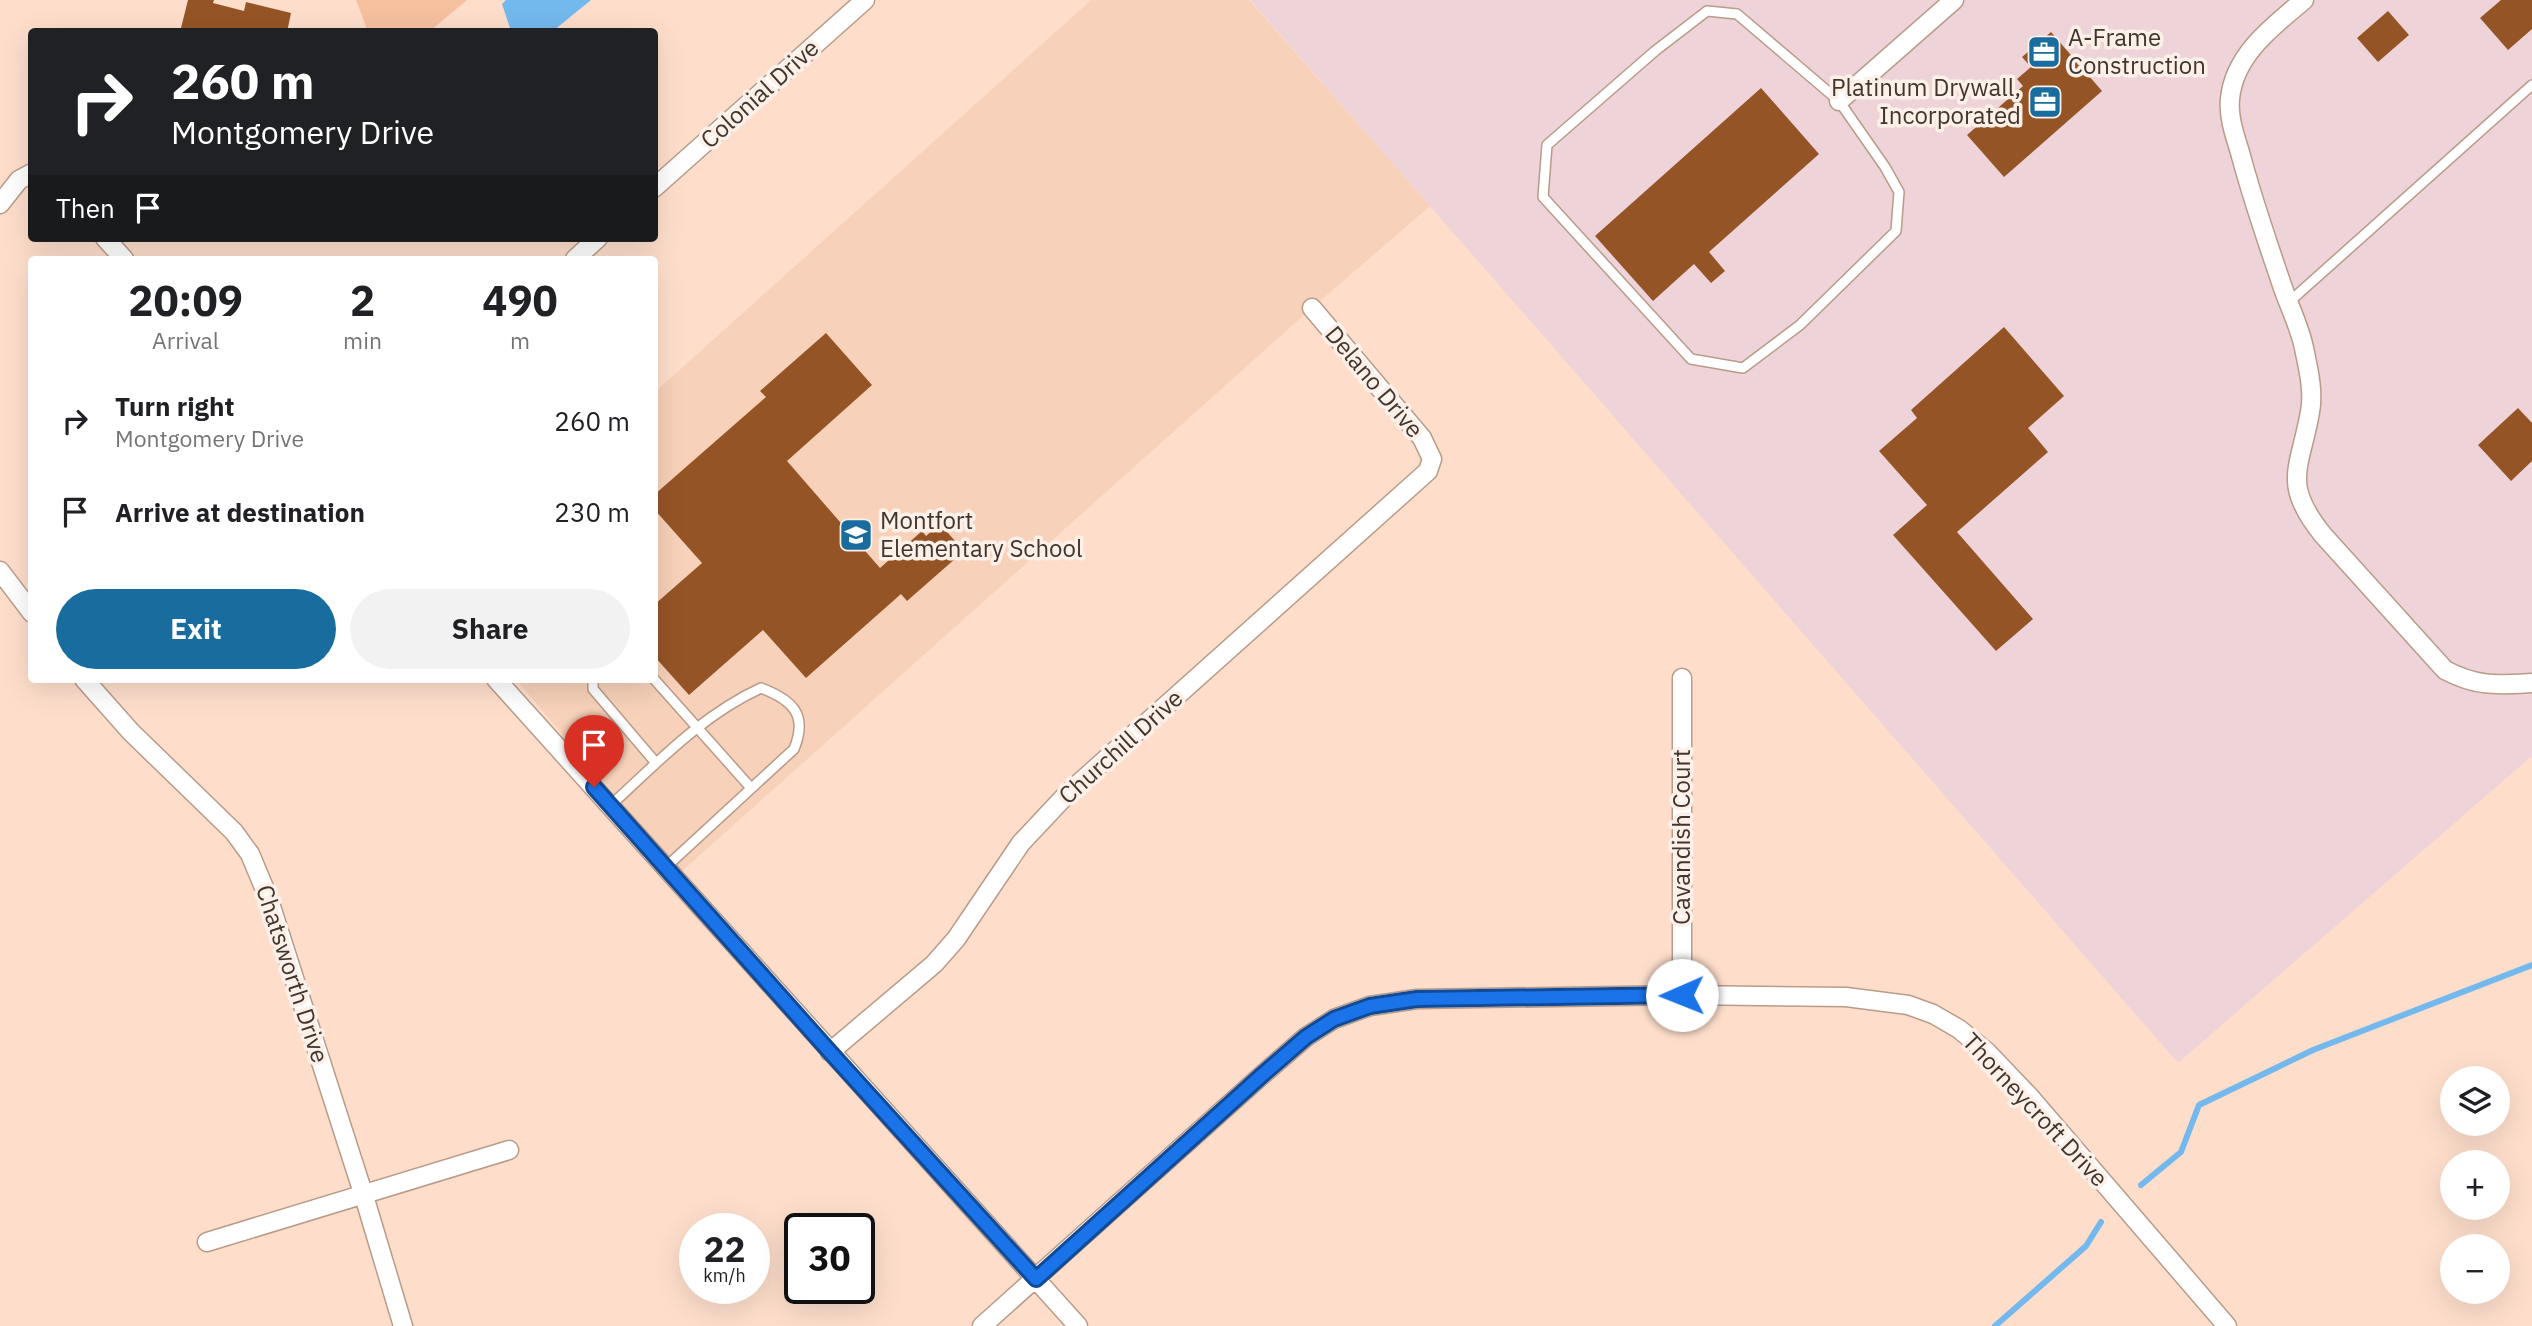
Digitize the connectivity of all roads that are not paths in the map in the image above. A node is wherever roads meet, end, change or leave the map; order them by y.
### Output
1 (864, 0) edge
2 (1954, 0) edge
3 (2304, 0) edge
4 (2532, 85) edge
5 (1839, 101) junction
6 (28, 175) edge
7 (658, 184) edge
8 (0, 204) edge
9 (109, 242) edge
10 (594, 242) edge
11 (121, 256) edge
12 (578, 256) edge
13 (2288, 303) junction
14 (1312, 308) dead end
15 (1432, 459) joint
16 (0, 571) edge
17 (28, 608) edge
18 (1682, 678) dead end
19 (88, 683) edge
20 (500, 683) edge
21 (593, 683) edge
22 (658, 683) edge
23 (2532, 683) edge
24 (696, 727) junction
25 (656, 763) junction
26 (751, 788) junction
27 (611, 805) junction
28 (666, 867) junction
29 (1682, 995) junction
30 (830, 1052) junction
31 (509, 1150) dead end
32 (364, 1196) junction
33 (206, 1242) dead end
34 (1036, 1279) junction
35 (403, 1326) edge
36 (982, 1326) edge
37 (1077, 1326) edge
38 (2227, 1326) edge

1 - 7 street, Colonial Drive
2 - 5 street
3 - 13 street
4 - 13 lane
5 - 5 lane
6 - 8 street
9 - 11 street
10 - 12 street
13 - 23 street
14 - 15 street, Delano Drive
15 - 30 street, Churchill Drive
16 - 17 street
18 - 29 street, Cavandish Court
19 - 32 street, Chatsworth Drive
20 - 27 street
21 - 25 lane
22 - 24 lane
24 - 25 lane
24 - 26 lane
24 - 26 lane
25 - 27 lane
26 - 28 lane
27 - 28 street
28 - 30 street
29 - 34 street, Thorneycroft Drive
29 - 38 street, Thorneycroft Drive
30 - 34 street
31 - 32 street
32 - 33 street
32 - 35 street, Chatsworth Drive
34 - 36 street, Thorneycroft Drive
34 - 37 street

